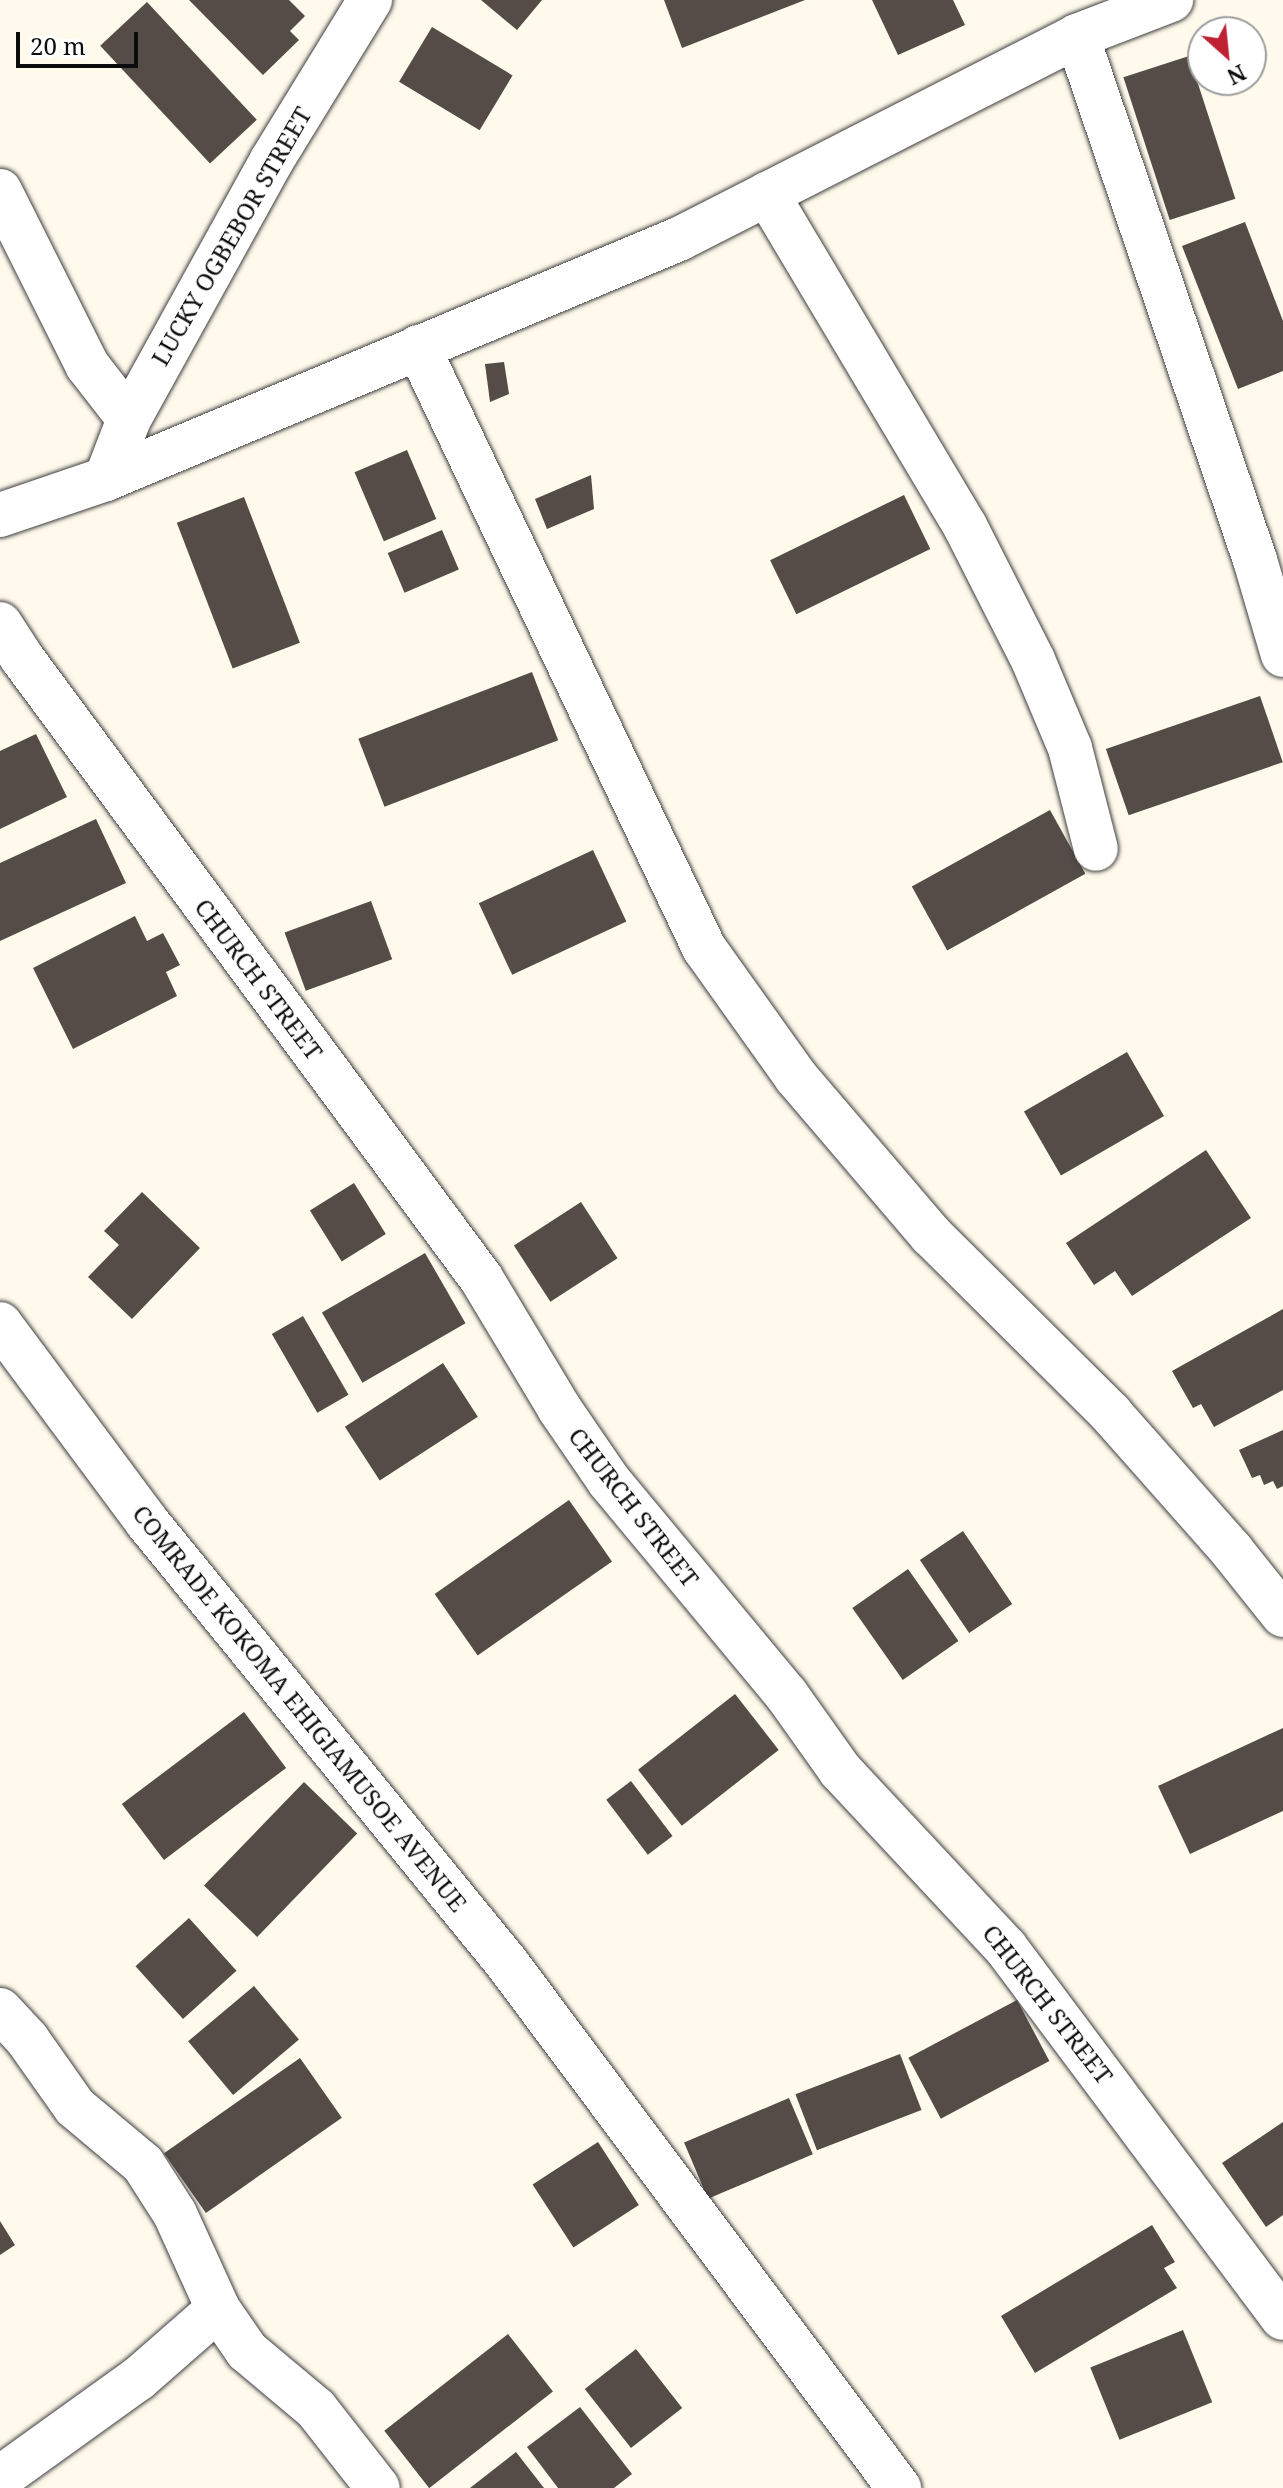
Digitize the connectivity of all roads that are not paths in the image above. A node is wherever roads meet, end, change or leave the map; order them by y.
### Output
1 (370, 0) edge
2 (1171, 0) edge
3 (1077, 36) junction
4 (0, 191) edge
5 (767, 194) junction
6 (418, 347) junction
7 (129, 419) junction
8 (106, 479) junction
9 (0, 515) edge
10 (0, 624) edge
11 (1283, 655) edge
12 (1096, 849) dead end
13 (0, 1324) edge
14 (1283, 1615) edge
15 (0, 2010) edge
16 (218, 2309) junction
17 (1283, 2318) edge
18 (0, 2478) edge
19 (378, 2488) edge
20 (899, 2488) edge

1 - 7 street, LUCKY OGBEBOR STREET
2 - 3 street
3 - 5 street
3 - 11 street
4 - 7 street
5 - 6 street
5 - 12 street
6 - 8 street
6 - 14 street
7 - 8 street, LUCKY OGBEBOR STREET
8 - 9 street
10 - 17 street, CHURCH STREET
13 - 20 street, COMRADE KOKOMA EHIGIAMUSOE AVENUE
15 - 16 street
16 - 18 street
16 - 19 street

